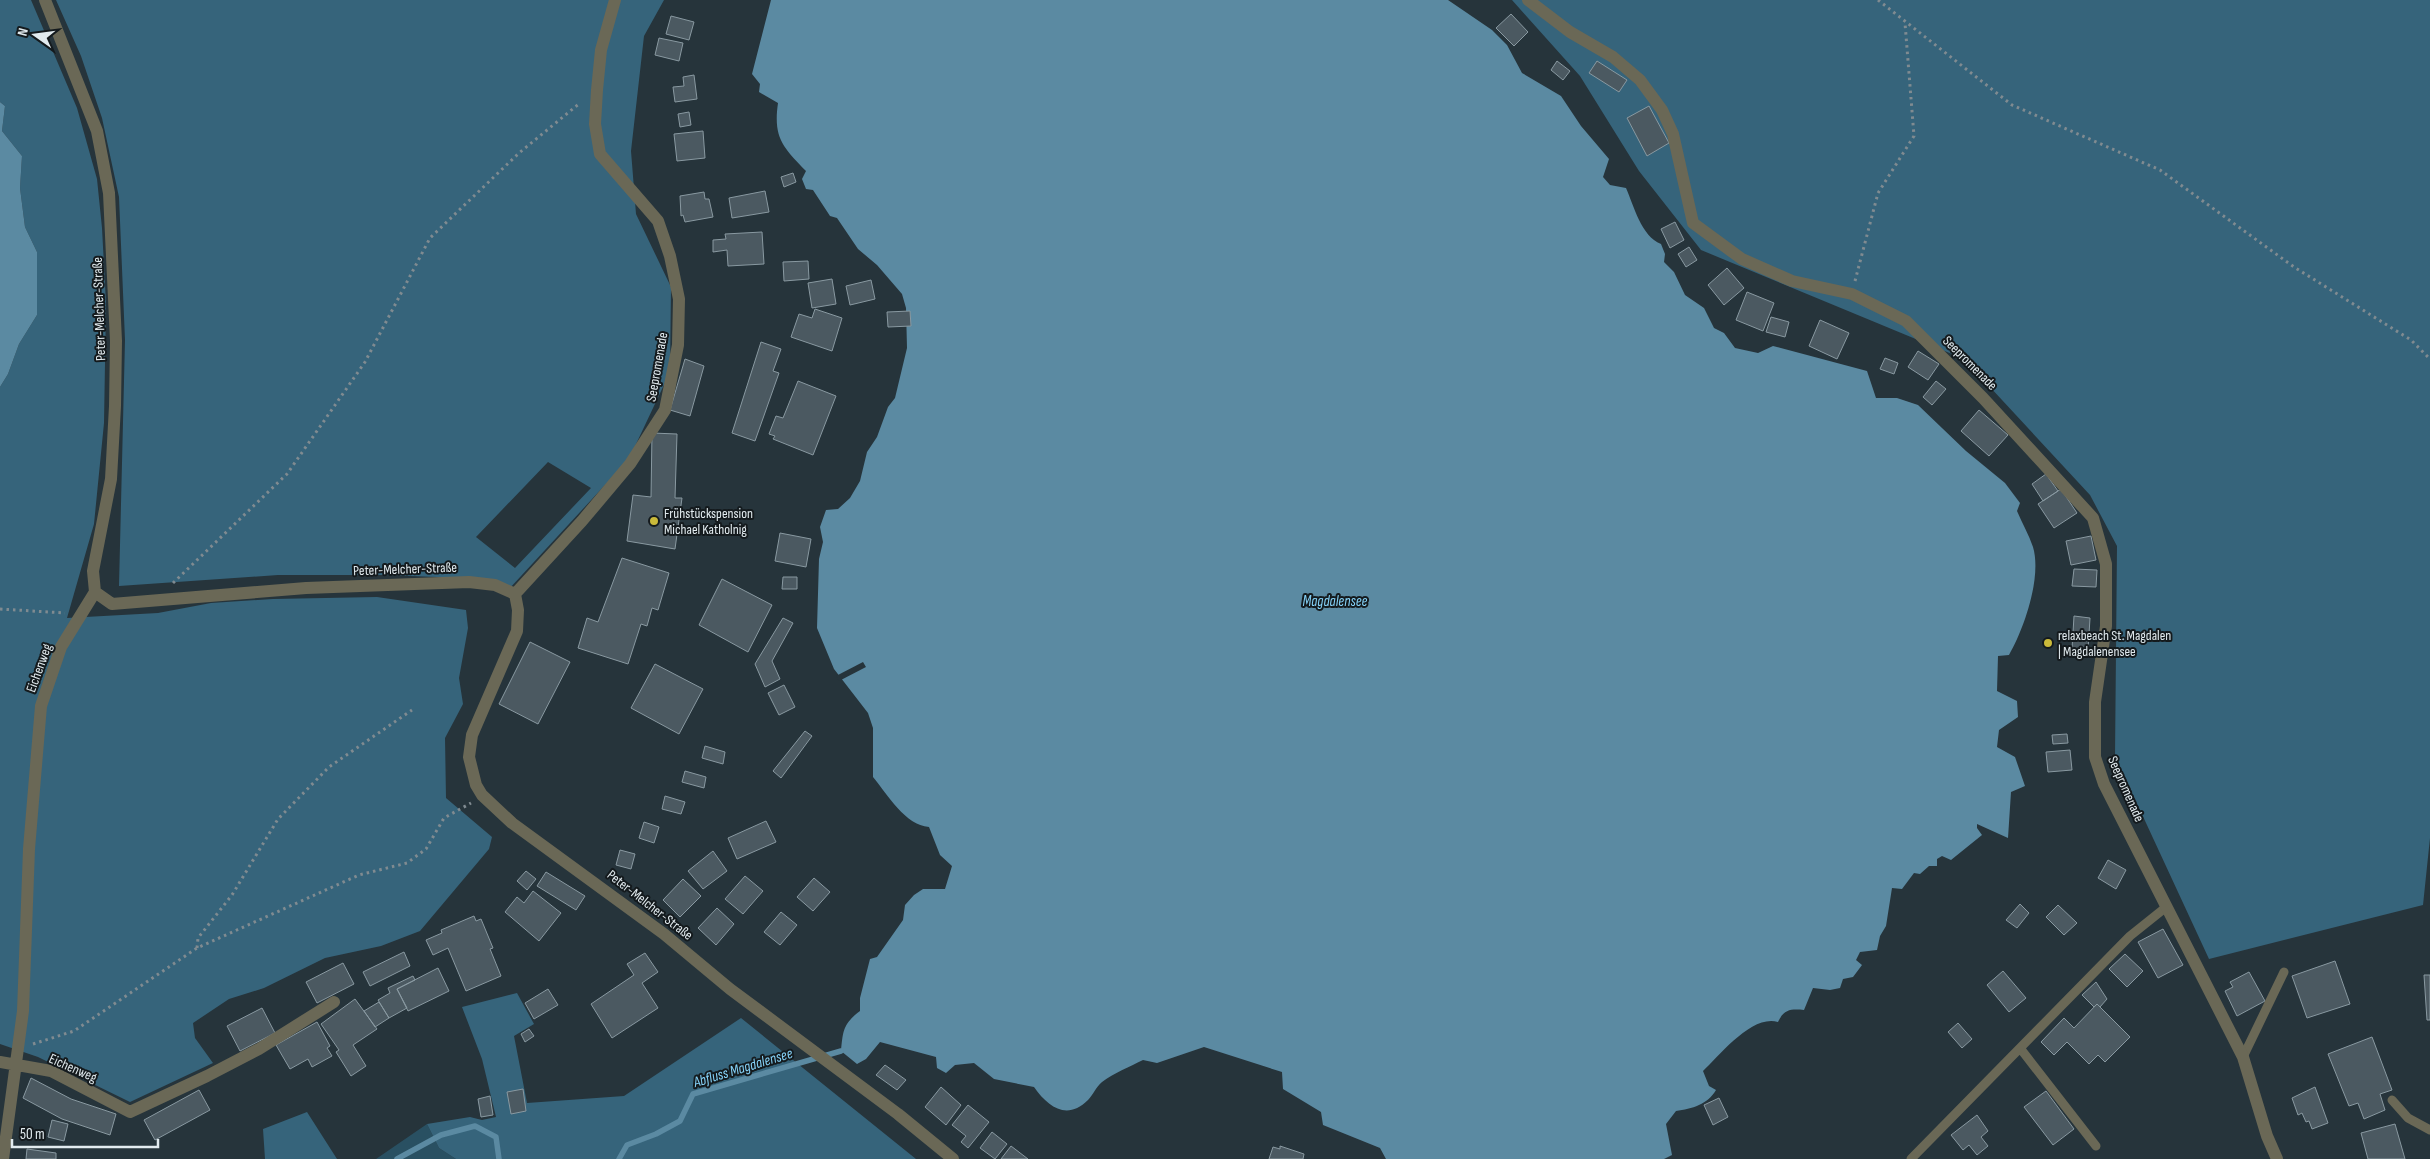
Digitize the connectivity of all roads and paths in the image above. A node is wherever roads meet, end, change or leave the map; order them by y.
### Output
1 (45, 0) edge
2 (615, 0) edge
3 (1528, 0) edge
4 (1878, 0) edge
5 (1905, 23) junction
6 (597, 90) junction
7 (1852, 294) junction
8 (2430, 359) edge
9 (96, 592) junction
10 (515, 594) junction
11 (156, 599) junction
12 (0, 610) edge
13 (81, 614) junction
14 (412, 710) dead end
15 (482, 795) junction
16 (2165, 908) junction
17 (197, 948) junction
18 (2284, 972) dead end
19 (334, 1002) dead end
20 (2020, 1048) junction
21 (18, 1049) junction
22 (2242, 1057) junction
23 (0, 1062) edge
24 (15, 1064) junction
25 (2392, 1100) dead end
26 (2430, 1130) edge
27 (2096, 1146) dead end
28 (3, 1159) edge
29 (953, 1159) edge
30 (1912, 1159) edge
31 (2277, 1159) edge

1 - 9 street, Peter-Melcher-Straße
2 - 6 street, Seepromenade
3 - 7 street, Seepromenade
4 - 5 path
5 - 7 path
5 - 8 path
6 - 10 street, Seepromenade
6 - 11 path
7 - 16 street, Seepromenade
9 - 11 street, Peter-Melcher-Straße
9 - 13 street, Eichenweg
10 - 11 street, Peter-Melcher-Straße
10 - 15 street, Peter-Melcher-Straße
12 - 13 path
13 - 21 street, Eichenweg
14 - 17 path
15 - 17 path
15 - 29 street, Peter-Melcher-Straße
16 - 20 lane
16 - 22 street, Seepromenade
17 - 21 path
18 - 22 lane
19 - 24 street, Eichenweg
20 - 27 lane
20 - 30 lane
21 - 24 street, Eichenweg
22 - 31 street, Seepromenade
23 - 24 street
24 - 28 street
25 - 26 lane

